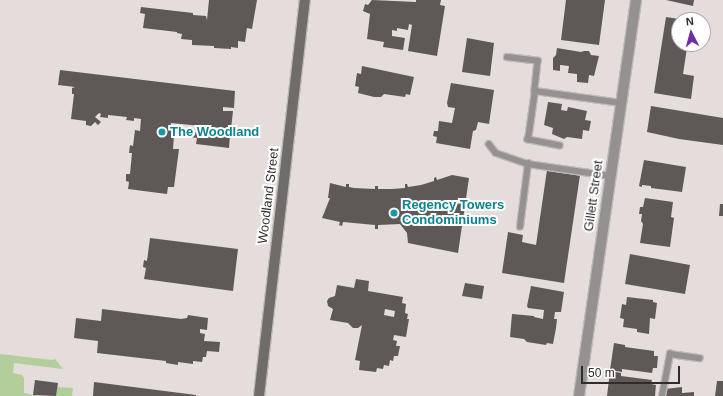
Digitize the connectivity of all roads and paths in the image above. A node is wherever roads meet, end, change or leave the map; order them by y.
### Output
1 (305, 0) edge
2 (636, 0) edge
3 (507, 57) dead end
4 (534, 91) junction
5 (621, 103) junction
6 (489, 144) dead end
7 (560, 146) dead end
8 (528, 164) junction
9 (610, 176) junction
10 (520, 227) dead end
11 (700, 358) dead end
12 (259, 396) edge
13 (579, 396) edge
14 (662, 396) edge

1 - 12 main road, Woodland Street
2 - 5 street, Gillett Street
3 - 4 lane
4 - 5 lane
4 - 7 lane
5 - 9 street, Gillett Street
6 - 8 lane
8 - 9 lane
8 - 10 lane
9 - 13 street, Gillett Street
11 - 14 lane

